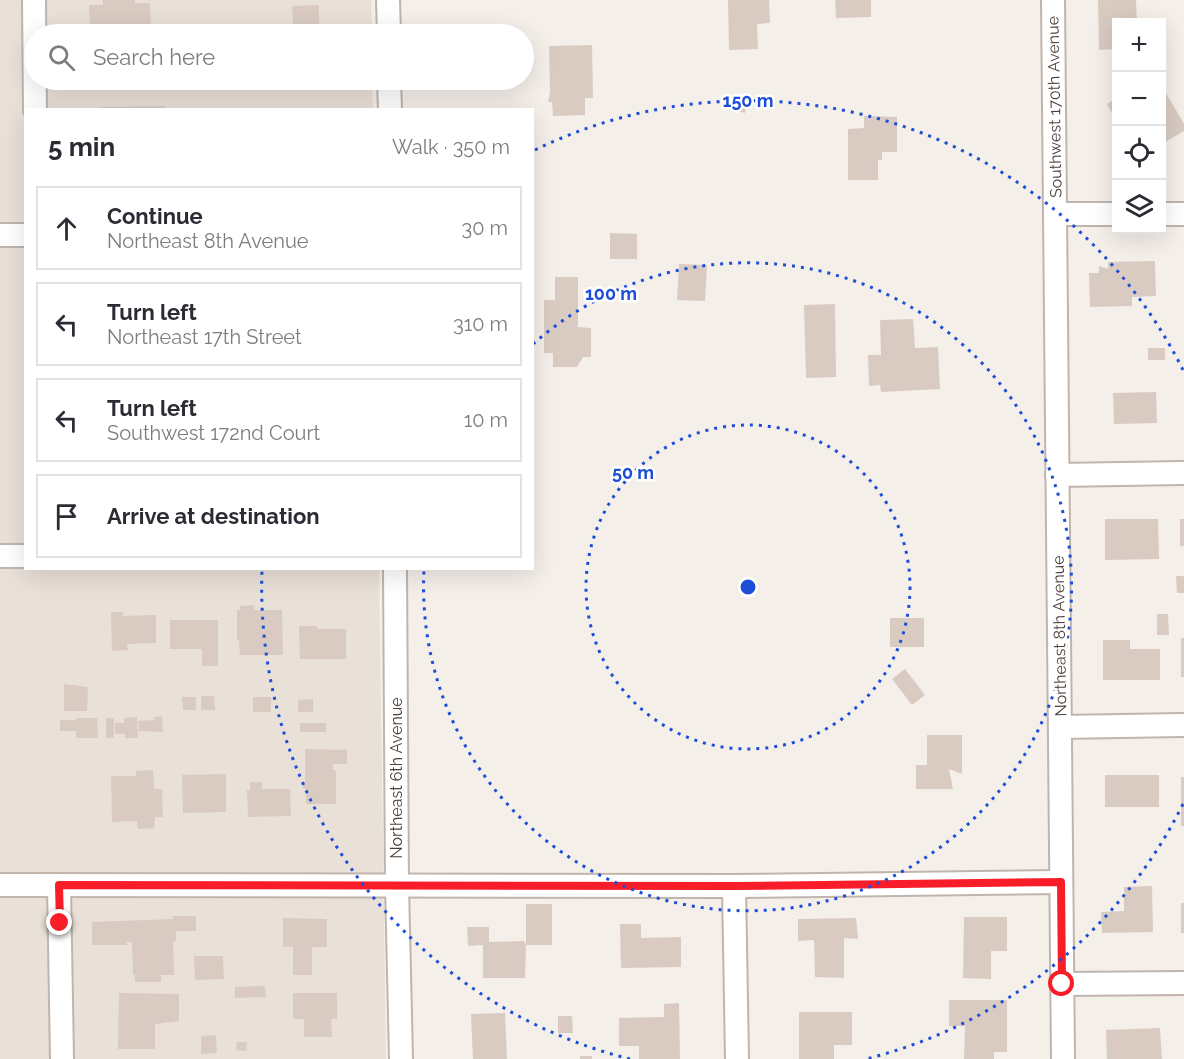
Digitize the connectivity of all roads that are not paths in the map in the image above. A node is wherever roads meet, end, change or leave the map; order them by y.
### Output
1 (34, 0) edge
2 (388, 0) edge
3 (1053, 0) edge
4 (34, 24) edge
5 (389, 24) edge
6 (35, 90) edge
7 (389, 90) edge
8 (35, 108) edge
9 (390, 108) edge
10 (1055, 214) junction
11 (1112, 214) edge
12 (1166, 214) edge
13 (1184, 214) edge
14 (0, 235) edge
15 (24, 235) edge
16 (1184, 473) edge
17 (1057, 475) junction
18 (0, 556) edge
19 (24, 556) edge
20 (395, 570) edge
21 (1184, 725) edge
22 (1060, 727) junction
23 (1061, 882) junction
24 (0, 885) edge
25 (59, 885) junction
26 (397, 886) junction
27 (734, 886) junction
28 (1184, 983) edge
29 (1062, 984) junction
30 (62, 1059) edge
31 (401, 1059) edge
32 (737, 1059) edge
33 (1063, 1059) edge

1 - 4 street
2 - 5 street
3 - 10 street, Southwest 170th Avenue
6 - 8 street
7 - 9 street
10 - 11 street
10 - 17 street, Northeast 8th Avenue
12 - 13 street
14 - 15 street
16 - 17 street
17 - 22 street, Northeast 8th Avenue
18 - 19 street
20 - 26 street, Northeast 6th Avenue
21 - 22 street
22 - 23 street, Northeast 8th Avenue
23 - 27 street
23 - 29 street, Northeast 8th Avenue
24 - 25 street
25 - 26 street
25 - 30 street
26 - 27 street
26 - 31 street, Northeast 6th Avenue
27 - 32 street
28 - 29 street
29 - 33 street, Northeast 8th Avenue

